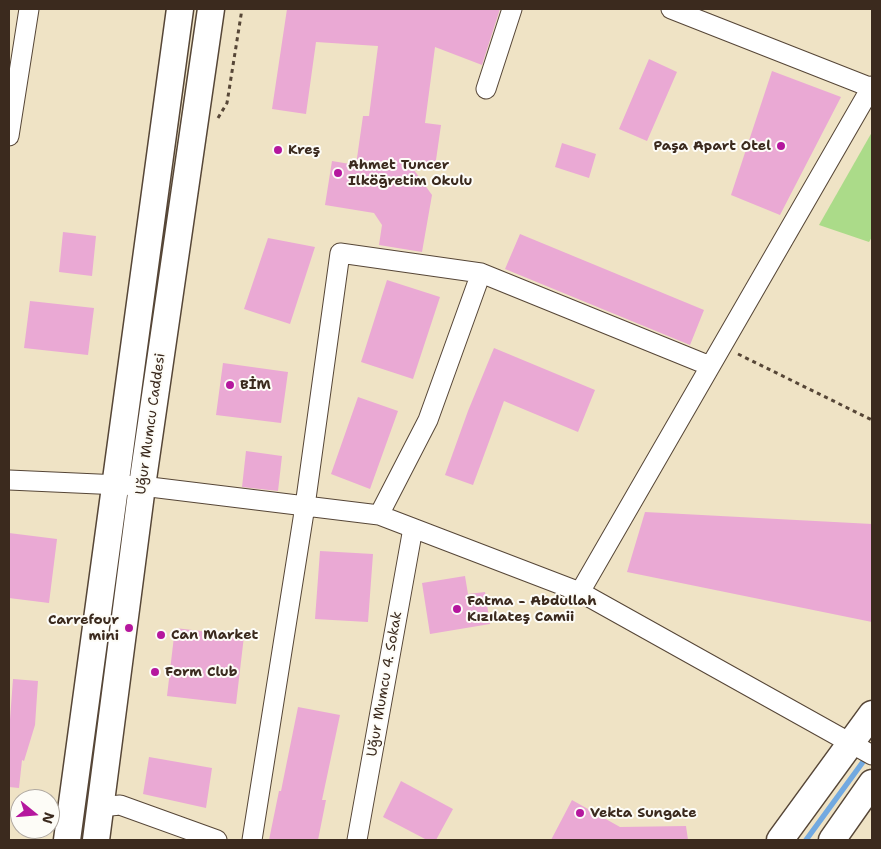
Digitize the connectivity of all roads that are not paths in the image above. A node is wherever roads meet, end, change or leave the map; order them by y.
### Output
1 (29, 9) edge
2 (180, 9) edge
3 (211, 9) edge
4 (512, 9) edge
5 (671, 9) edge
6 (872, 87) edge
7 (486, 90) dead end
8 (9, 136) edge
9 (481, 273) junction
10 (710, 366) junction
11 (9, 480) edge
12 (115, 484) junction
13 (142, 486) junction
14 (305, 506) junction
15 (378, 515) junction
16 (412, 528) junction
17 (580, 592) junction
18 (872, 714) edge
19 (861, 749) edge
20 (872, 783) edge
21 (101, 807) junction
22 (67, 840) edge
23 (96, 840) edge
24 (217, 840) edge
25 (252, 840) edge
26 (357, 840) edge
27 (780, 840) edge
28 (832, 840) edge

1 - 8 street
2 - 12 main road, Uğur Mumcu Caddesi
3 - 13 main road, Uğur Mumcu Caddesi
4 - 7 street
5 - 6 street
6 - 10 street
9 - 10 street
9 - 14 street
9 - 15 street
10 - 17 street
11 - 12 street
12 - 13 street
12 - 22 main road, Uğur Mumcu Caddesi
13 - 14 street
13 - 21 main road, Uğur Mumcu Caddesi
14 - 15 street
14 - 25 street
15 - 16 street
16 - 17 street
16 - 26 street, Uğur Mumcu 4. Sokak
17 - 19 street
18 - 19 main road
19 - 27 main road
20 - 28 main road
21 - 23 main road, Uğur Mumcu Caddesi
21 - 24 street

